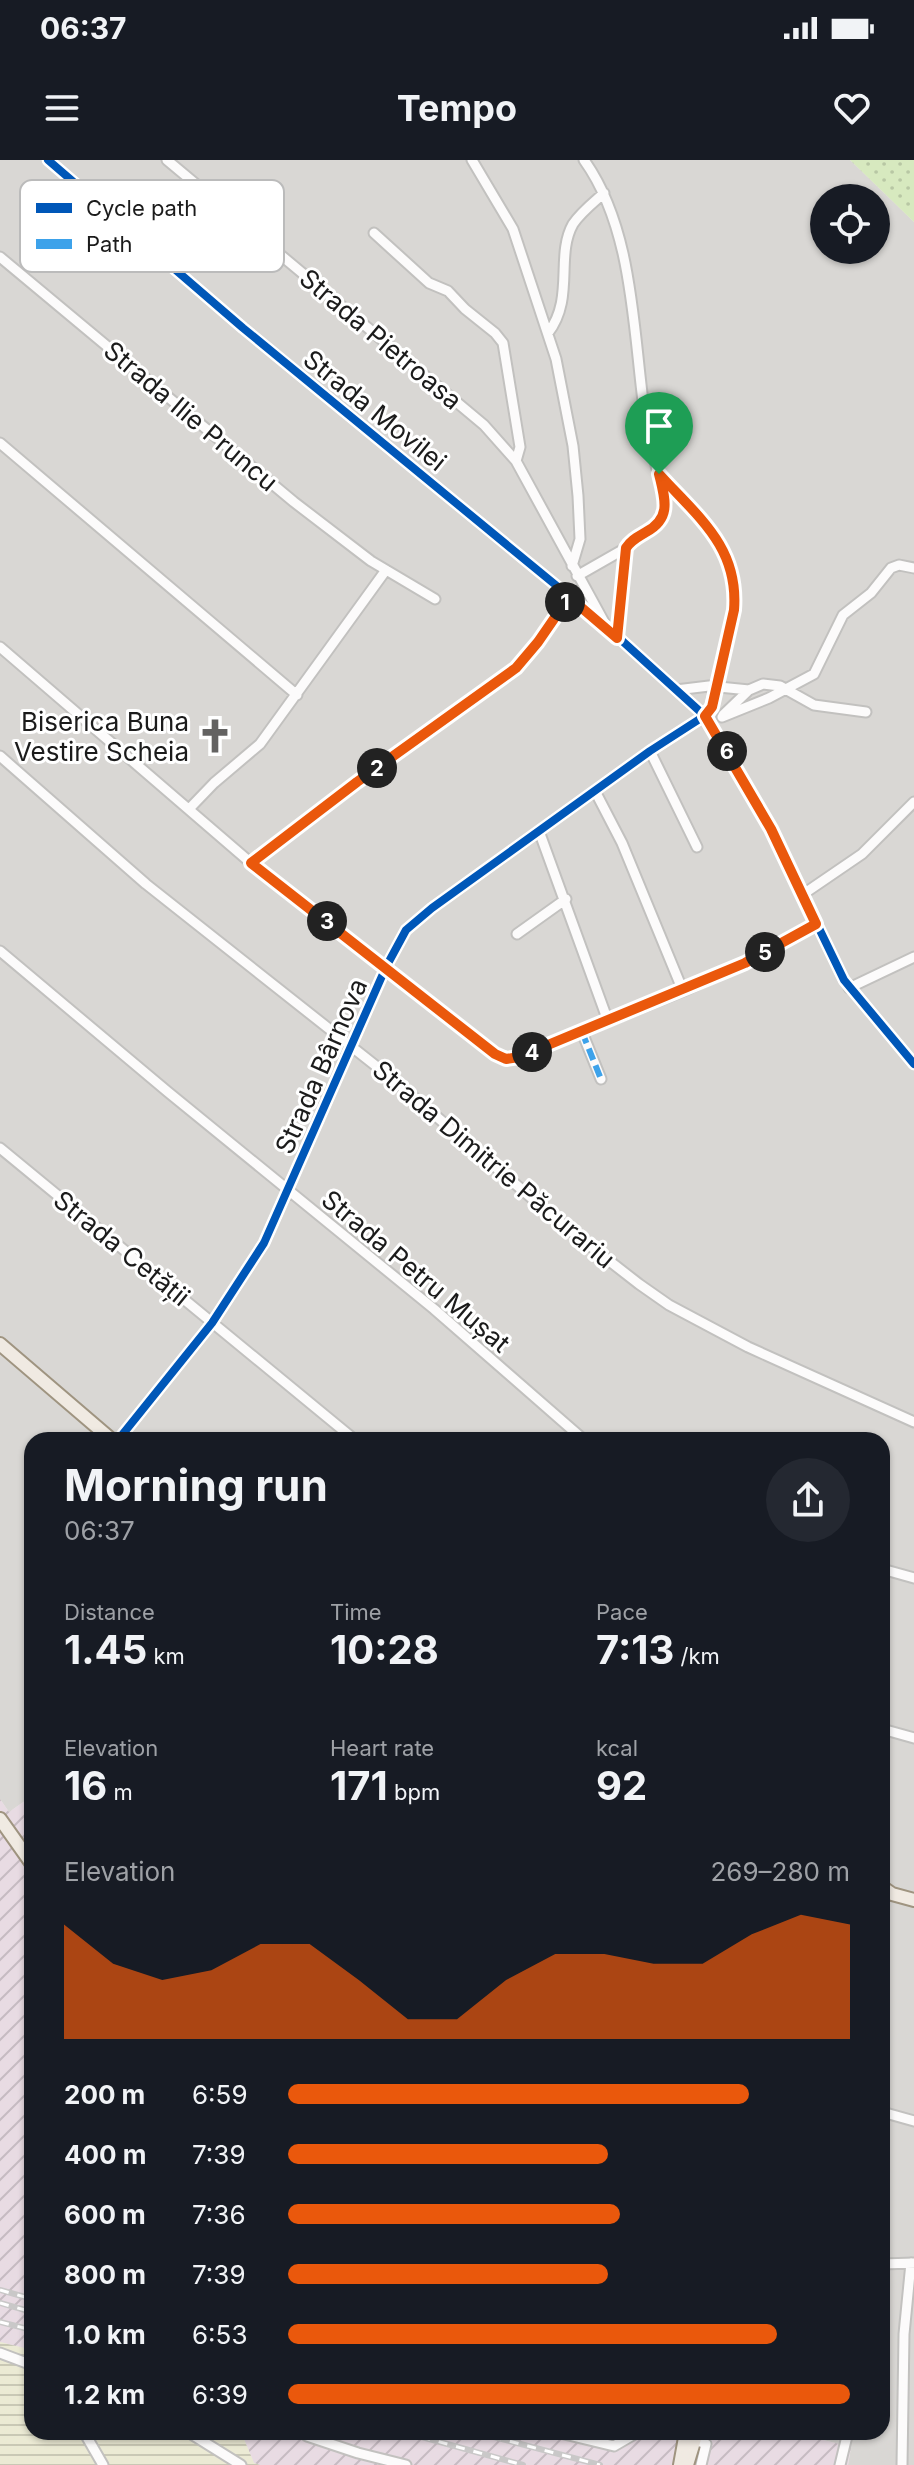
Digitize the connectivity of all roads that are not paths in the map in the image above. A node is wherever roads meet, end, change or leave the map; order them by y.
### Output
1 (48, 160) edge
2 (167, 160) edge
3 (472, 160) edge
4 (584, 160) edge
5 (71, 180) edge
6 (191, 180) edge
7 (604, 193) junction
8 (374, 233) dead end
9 (0, 257) edge
10 (284, 258) edge
11 (178, 272) edge
12 (548, 333) junction
13 (0, 443) edge
14 (516, 461) junction
15 (659, 474) junction
16 (626, 548) junction
17 (572, 566) junction
18 (914, 568) edge
19 (386, 570) junction
20 (577, 576) junction
21 (569, 597) junction
22 (435, 599) dead end
23 (608, 628) junction
24 (617, 638) junction
25 (0, 647) edge
26 (716, 686) junction
27 (676, 690) junction
28 (749, 690) junction
29 (787, 690) junction
30 (297, 695) junction
31 (866, 712) dead end
32 (722, 717) junction
33 (708, 720) junction
34 (650, 751) junction
35 (0, 756) edge
36 (595, 791) junction
37 (914, 802) edge
38 (189, 809) junction
39 (539, 831) junction
40 (697, 847) dead end
41 (251, 863) junction
42 (802, 895) junction
43 (566, 899) junction
44 (816, 924) junction
45 (517, 934) dead end
46 (0, 951) edge
47 (914, 957) edge
48 (386, 967) junction
49 (849, 988) junction
50 (683, 991) junction
51 (608, 1021) junction
52 (582, 1032) junction
53 (352, 1047) junction
54 (914, 1064) edge
55 (601, 1079) dead end
56 (0, 1148) edge
57 (287, 1191) junction
58 (212, 1323) junction
59 (0, 1344) edge
60 (914, 1422) edge
61 (105, 1432) edge
62 (122, 1432) edge
63 (345, 1432) edge
64 (575, 1432) edge
65 (890, 1571) edge
66 (914, 1578) edge
67 (890, 1731) edge
68 (914, 1738) edge
69 (0, 1819) edge
70 (24, 1853) edge
71 (890, 1894) edge
72 (914, 1900) edge
73 (890, 2114) edge
74 (914, 2121) edge
75 (912, 2263) edge
76 (890, 2264) edge
77 (0, 2353) edge
78 (24, 2362) edge
79 (89, 2440) edge
80 (201, 2440) edge
81 (319, 2440) edge
82 (589, 2440) edge
83 (624, 2440) edge
84 (690, 2440) edge
85 (691, 2440) edge
86 (700, 2440) edge
87 (846, 2440) edge
88 (689, 2460) edge
89 (103, 2465) edge
90 (241, 2465) edge
91 (406, 2465) edge
92 (680, 2465) edge
93 (701, 2465) edge
94 (840, 2465) edge
95 (902, 2465) edge

1 - 5 street, Strada Movilei
2 - 6 street, Strada Pietroasa
3 - 12 street
4 - 7 street
7 - 12 street
7 - 15 street
8 - 14 street, Strada Pietroasa
9 - 19 street, Strada Ilie Pruncu
10 - 14 street, Strada Pietroasa
11 - 21 street, Strada Movilei
12 - 17 street
13 - 30 street
14 - 17 street, Strada Pietroasa
15 - 16 street
15 - 26 street
16 - 20 street
16 - 24 street
17 - 20 street, Strada Pietroasa
18 - 29 street
19 - 22 street, Strada Ilie Pruncu
19 - 30 street
20 - 23 street, Strada Pietroasa
21 - 23 street, Strada Movilei
21 - 41 street
23 - 24 street, Strada Movilei
24 - 27 street, Strada Movilei
25 - 38 street
26 - 27 street
26 - 28 street
26 - 33 street
27 - 33 street, Strada Movilei
28 - 29 street
28 - 32 street
29 - 31 street
29 - 32 street
30 - 38 street
32 - 33 street, Strada Bârnova
33 - 34 street, Strada Bârnova
33 - 42 street, Strada Movilei
34 - 36 street, Strada Bârnova
34 - 40 street
35 - 53 street, Strada Dimitrie Păcurariu
36 - 39 street, Strada Bârnova
36 - 50 street
37 - 42 street
38 - 41 street
39 - 43 street
39 - 48 street, Strada Bârnova
41 - 48 street
42 - 44 street, Strada Movilei
43 - 45 street
43 - 51 street
44 - 49 street, Strada Movilei
44 - 50 street
46 - 57 street, Strada Petru Mușat
47 - 49 street
48 - 52 street
48 - 53 street, Strada Bârnova
49 - 54 street, Strada Movilei
50 - 51 street
51 - 52 street
52 - 55 street
53 - 57 street, Strada Bârnova
53 - 60 street, Strada Dimitrie Păcurariu
56 - 58 street, Strada Cetății
57 - 58 street, Strada Bârnova
57 - 64 street, Strada Petru Mușat
58 - 62 street, Strada Bârnova
58 - 63 street, Strada Cetății
59 - 61 main road
65 - 66 street
67 - 68 street
69 - 70 main road
71 - 72 main road
73 - 74 street
75 - 76 street
75 - 95 street
77 - 78 street
79 - 89 street
80 - 90 street
81 - 91 street
82 - 83 street
84 - 92 main road
85 - 88 main road
86 - 93 street
87 - 94 street

